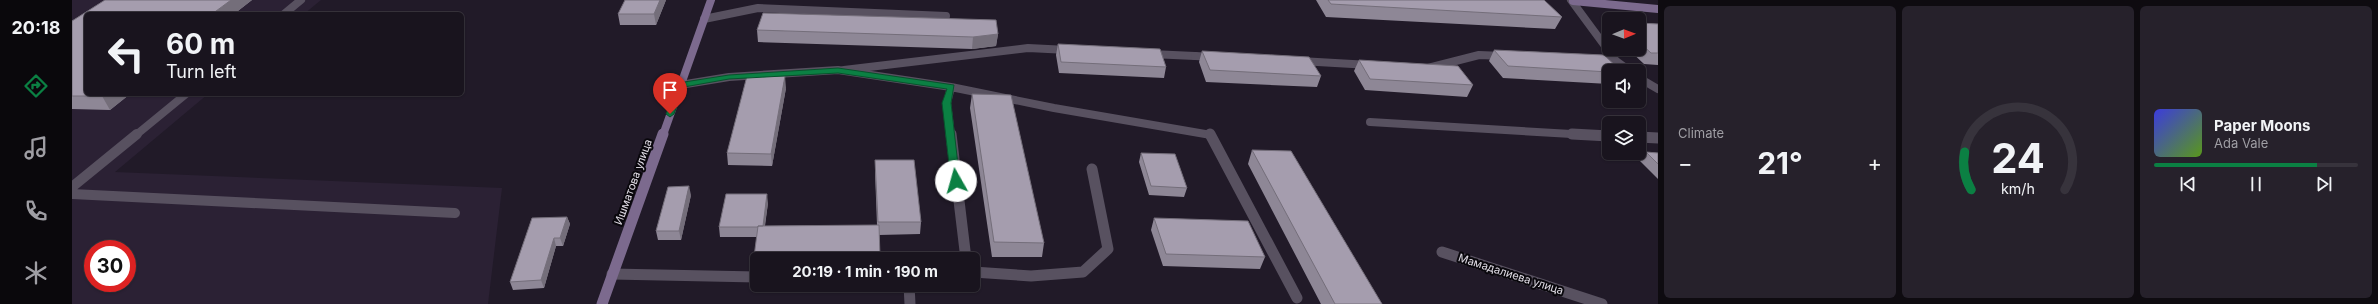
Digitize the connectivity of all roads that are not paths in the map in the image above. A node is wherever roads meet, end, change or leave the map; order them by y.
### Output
1 (301, 0) edge
2 (711, 0) edge
3 (1572, 1) edge
4 (1657, 9) edge
5 (286, 12) edge
6 (946, 16) dead end
7 (704, 19) junction
8 (1076, 50) edge
9 (1140, 53) edge
10 (1195, 56) joint
11 (1517, 56) edge
12 (1226, 57) edge
13 (1586, 60) edge
14 (1288, 61) edge
15 (1616, 61) junction
16 (1620, 64) edge
17 (1383, 66) edge
18 (1422, 68) edge
19 (838, 70) junction
20 (1646, 82) edge
21 (680, 85) junction
22 (951, 87) junction
23 (1658, 89) edge
24 (184, 96) edge
25 (1370, 122) dead end
26 (1602, 136) edge
27 (1646, 137) edge
28 (1658, 138) edge
29 (1092, 169) dead end
30 (72, 187) edge
31 (72, 194) edge
32 (455, 213) dead end
33 (965, 252) edge
34 (1442, 252) dead end
35 (980, 272) edge
36 (612, 274) junction
37 (750, 277) edge
38 (909, 292) edge
39 (1297, 298) dead end
40 (602, 304) edge
41 (910, 304) edge
42 (1602, 304) edge

1 - 5 lane
2 - 7 main road, Ишматова улица
3 - 4 main road
3 - 15 street
6 - 7 lane
7 - 21 main road, Ишматова улица
8 - 19 lane
9 - 10 lane
10 - 12 street
11 - 18 street
13 - 15 street
14 - 17 street
15 - 16 street
19 - 21 street
19 - 22 street
20 - 23 street
21 - 36 main road, Ишматова улица
22 - 33 street
22 - 39 street
24 - 30 lane
25 - 26 street
27 - 28 street
29 - 35 street
31 - 32 lane
34 - 42 street, Мамадалиева улица
36 - 37 street
36 - 40 main road, Ишматова улица
38 - 41 street

